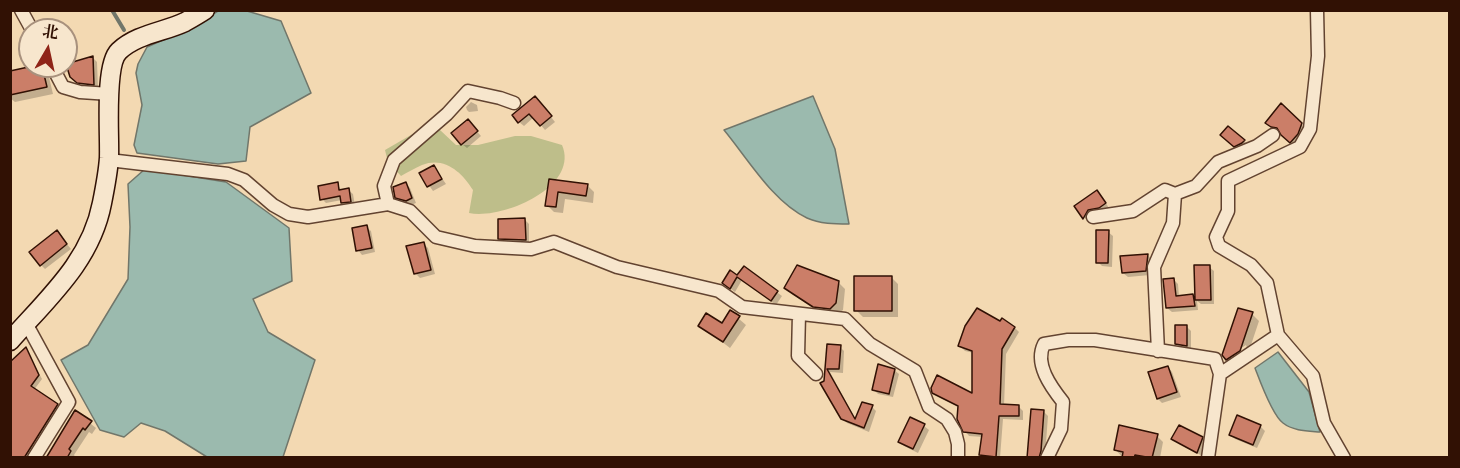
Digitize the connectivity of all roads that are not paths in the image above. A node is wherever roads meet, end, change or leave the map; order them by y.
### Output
1 (205, 10) edge
2 (1317, 10) edge
3 (58, 78) edge
4 (110, 94) junction
5 (514, 104) dead end
6 (1274, 135) dead end
7 (109, 160) junction
8 (1175, 194) junction
9 (388, 204) junction
10 (1093, 217) dead end
11 (799, 314) junction
12 (26, 324) junction
13 (1278, 335) junction
14 (10, 341) edge
15 (1158, 351) junction
16 (816, 374) dead end
17 (1220, 374) junction
18 (962, 457) edge
19 (34, 458) edge
20 (1047, 458) edge
21 (1208, 458) edge
22 (1344, 458) edge

1 - 4 street
2 - 13 street
3 - 4 street
4 - 7 street
5 - 9 street
6 - 8 street
7 - 9 street
7 - 12 street
8 - 10 street
8 - 15 street
9 - 11 street
11 - 16 street
11 - 18 street
12 - 14 street
12 - 19 street
13 - 17 street
13 - 22 street
15 - 17 street
15 - 20 street
17 - 21 street

